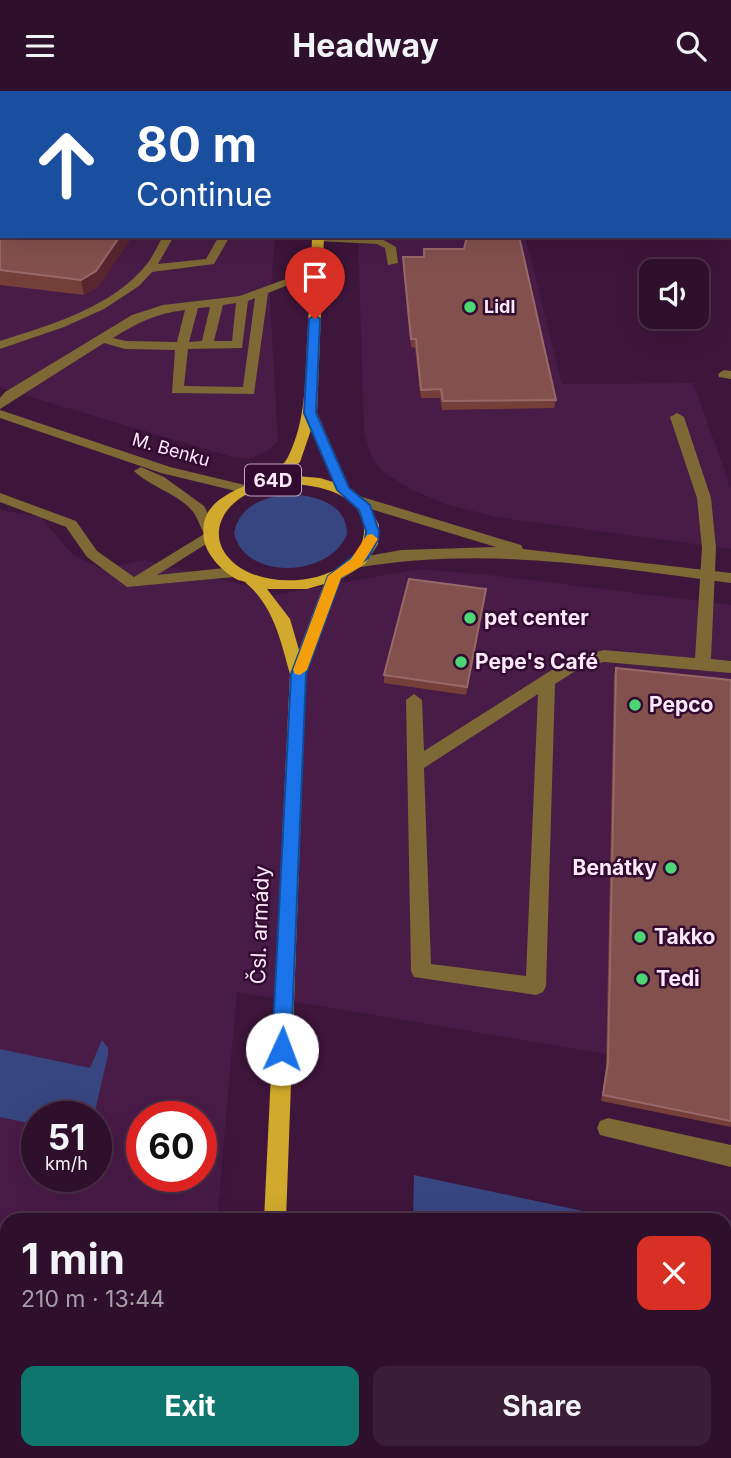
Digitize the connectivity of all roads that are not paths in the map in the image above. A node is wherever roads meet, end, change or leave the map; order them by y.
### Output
1 (168, 238) edge
2 (224, 238) edge
3 (318, 238) edge
4 (334, 238) edge
5 (392, 263) dead end
6 (149, 269) junction
7 (317, 271) junction
8 (262, 293) junction
9 (242, 299) junction
10 (217, 304) junction
11 (192, 307) junction
12 (100, 338) junction
13 (0, 345) edge
14 (207, 345) junction
15 (182, 346) junction
16 (0, 405) edge
17 (310, 413) junction
18 (0, 414) edge
19 (677, 417) dead end
20 (88, 445) junction
21 (266, 482) junction
22 (244, 489) junction
23 (343, 490) junction
24 (0, 497) edge
25 (359, 501) junction
26 (209, 533) junction
27 (540, 556) junction
28 (356, 563) junction
29 (234, 572) junction
30 (708, 575) junction
31 (335, 576) junction
32 (731, 578) edge
33 (252, 579) junction
34 (132, 583) junction
35 (703, 665) junction
36 (731, 667) edge
37 (298, 674) junction
38 (547, 681) junction
39 (414, 699) dead end
40 (418, 763) junction
41 (608, 1128) dead end
42 (731, 1156) edge
43 (275, 1213) edge

1 - 6 street
2 - 6 street
3 - 7 main road, 64D
4 - 5 street
6 - 13 street
7 - 8 street
7 - 17 main road, 64D
8 - 9 street
8 - 15 street
9 - 10 street
9 - 14 street
10 - 11 street
10 - 14 street
11 - 12 street
11 - 15 street
12 - 15 street
12 - 16 street
14 - 15 street
17 - 21 main road, 64D
17 - 23 main road, 64D
18 - 20 street, M. Benku
19 - 30 street
20 - 22 street, M. Benku
20 - 26 street, M. Benku
21 - 22 main road, 64D
21 - 23 main road, 64D
22 - 26 main road, 64D
23 - 25 main road, 64D
24 - 34 street
25 - 27 street
25 - 28 main road
26 - 29 main road
26 - 34 street
27 - 28 street
27 - 30 street
28 - 31 main road
29 - 33 main road
29 - 34 street
30 - 32 street
30 - 35 street
31 - 33 main road
31 - 37 main road
33 - 37 main road
35 - 36 street
35 - 38 street
37 - 43 main road, Čsl. armády
38 - 40 street
38 - 40 street
39 - 40 street
41 - 42 street

